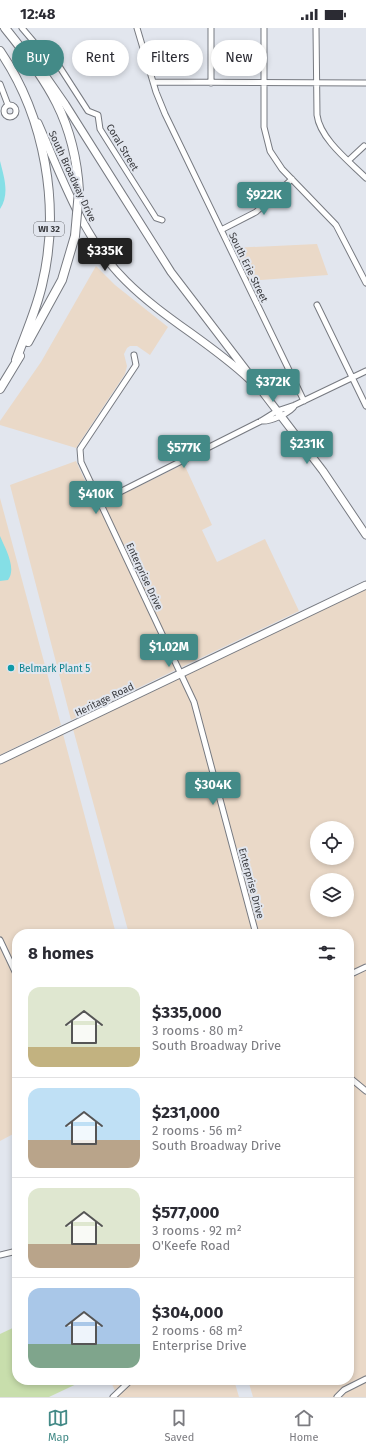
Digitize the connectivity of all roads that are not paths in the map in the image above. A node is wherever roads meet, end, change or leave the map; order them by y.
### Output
1 (5, 28) edge
2 (22, 28) edge
3 (137, 28) edge
4 (211, 28) edge
5 (264, 28) edge
6 (316, 28) edge
7 (15, 40) edge
8 (0, 51) edge
9 (42, 76) edge
10 (45, 76) edge
11 (153, 82) junction
12 (212, 82) junction
13 (264, 83) junction
14 (316, 83) junction
15 (366, 83) edge
16 (0, 84) edge
17 (25, 96) junction
18 (8, 105) junction
19 (2, 114) edge
20 (364, 146) dead end
21 (349, 160) junction
22 (366, 178) edge
23 (292, 179) junction
24 (162, 220) dead end
25 (221, 230) junction
26 (366, 281) edge
27 (317, 305) dead end
28 (134, 355) dead end
29 (16, 360) junction
30 (366, 371) edge
31 (352, 378) junction
32 (258, 387) junction
33 (0, 389) edge
34 (304, 401) junction
35 (366, 406) edge
36 (278, 413) junction
37 (100, 502) junction
38 (366, 535) edge
39 (366, 579) edge
40 (366, 585) edge
41 (346, 594) junction
42 (181, 673) junction
43 (0, 760) edge
44 (255, 929) edge
45 (0, 940) edge
46 (12, 965) edge
47 (366, 967) edge
48 (354, 973) edge
49 (354, 1081) edge
50 (366, 1091) edge
51 (12, 1252) edge
52 (0, 1255) edge
53 (366, 1379) edge
54 (126, 1385) edge
55 (113, 1397) edge
56 (337, 1397) edge

1 - 7 main road, WI 32
2 - 24 street, Coral Street
3 - 11 street, South Erie Street
4 - 12 street
5 - 13 street
6 - 14 street
8 - 17 main road, South Broadway Drive / WI 32
9 - 29 main road, WI 32, bridge
10 - 32 main road, South Broadway Drive
11 - 12 street
11 - 25 street, South Erie Street
12 - 13 street
13 - 14 street
13 - 23 street
14 - 15 street
14 - 21 street
16 - 18 street
17 - 29 main road, WI 32
17 - 32 main road, South Broadway Drive
18 - 19 street
18 - 19 street
20 - 21 street
21 - 22 street
23 - 25 street
23 - 26 street
25 - 34 street, South Erie Street
27 - 31 street
28 - 37 street, Enterprise Drive
29 - 33 main road, WI 32
30 - 31 street
31 - 34 street
31 - 35 street
32 - 36 main road, South Broadway Drive
34 - 36 street
36 - 37 street
36 - 38 main road, South Broadway Drive
37 - 42 street, Enterprise Drive
39 - 41 main road, Heritage Road
40 - 41 main road, Heritage Road
41 - 42 main road, Heritage Road
42 - 43 main road, Heritage Road
42 - 44 street, Enterprise Drive
45 - 46 street
47 - 48 street
49 - 50 street
51 - 52 street
53 - 56 street
54 - 55 street

